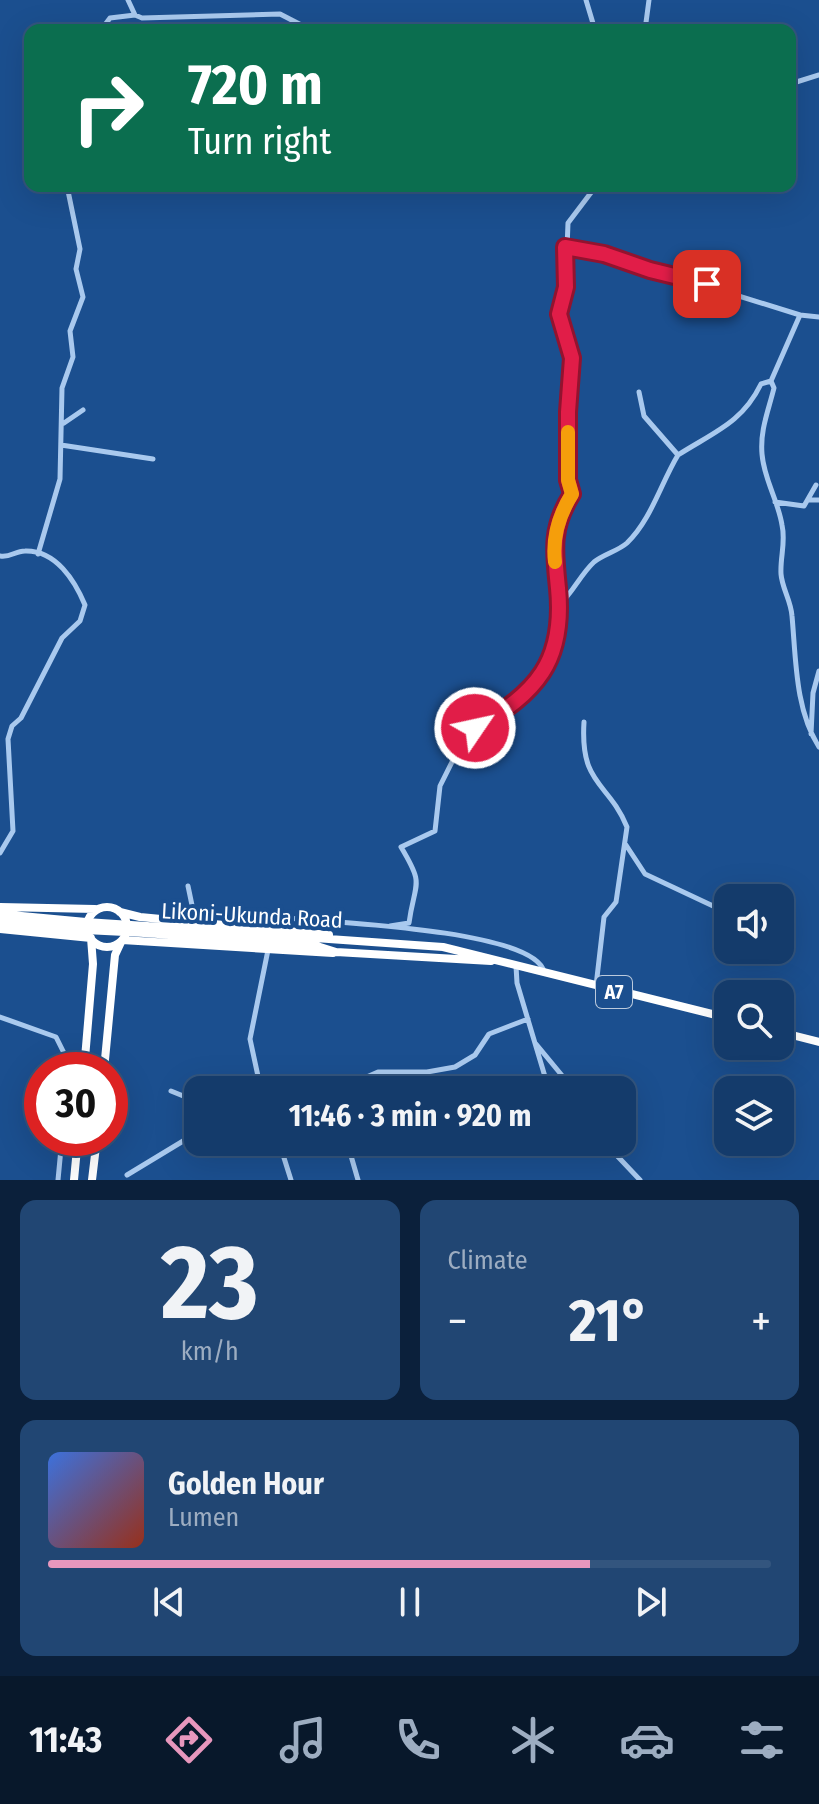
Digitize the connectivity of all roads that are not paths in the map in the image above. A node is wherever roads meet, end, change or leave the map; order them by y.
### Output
1 (128, 0) edge
2 (586, 0) edge
3 (649, 0) edge
4 (135, 15) junction
5 (106, 24) edge
6 (299, 24) edge
7 (593, 24) edge
8 (646, 24) edge
9 (819, 75) edge
10 (796, 82) edge
11 (68, 192) edge
12 (591, 192) edge
13 (565, 247) junction
14 (800, 315) junction
15 (819, 317) edge
16 (771, 381) junction
17 (639, 392) dead end
18 (83, 410) dead end
19 (63, 423) junction
20 (61, 445) junction
21 (678, 455) junction
22 (153, 459) dead end
23 (816, 485) dead end
24 (809, 500) junction
25 (819, 500) edge
26 (775, 502) junction
27 (1, 554) edge
28 (38, 554) junction
29 (558, 606) junction
30 (819, 671) edge
31 (584, 722) dead end
32 (0, 735) edge
33 (811, 735) junction
34 (8, 739) junction
35 (819, 747) edge
36 (626, 844) junction
37 (0, 853) edge
38 (188, 886) dead end
39 (714, 906) edge
40 (0, 907) edge
41 (98, 908) junction
42 (120, 912) junction
43 (0, 914) edge
44 (0, 922) edge
45 (390, 926) junction
46 (0, 929) edge
47 (338, 937) junction
48 (91, 938) junction
49 (122, 940) junction
50 (317, 943) junction
51 (268, 950) junction
52 (336, 952) junction
53 (500, 962) junction
54 (516, 965) junction
55 (544, 972) junction
56 (595, 987) junction
57 (714, 1015) edge
58 (0, 1017) edge
59 (528, 1019) junction
60 (794, 1036) edge
61 (819, 1042) edge
62 (535, 1043) junction
63 (64, 1052) edge
64 (86, 1052) edge
65 (106, 1052) edge
66 (257, 1076) edge
67 (369, 1076) edge
68 (545, 1076) edge
69 (562, 1076) edge
70 (171, 1091) dead end
71 (184, 1096) edge
72 (184, 1140) edge
73 (60, 1156) edge
74 (76, 1156) edge
75 (95, 1156) edge
76 (283, 1156) edge
77 (351, 1156) edge
78 (617, 1156) edge
79 (127, 1175) dead end
80 (58, 1180) edge
81 (74, 1180) edge
82 (92, 1180) edge
83 (291, 1180) edge
84 (358, 1180) edge
85 (640, 1180) edge

1 - 4 street
2 - 7 street
3 - 8 street
4 - 5 street
4 - 6 street
9 - 10 street
11 - 19 street
12 - 13 street
13 - 14 street
13 - 29 street
14 - 15 street
14 - 16 street
16 - 21 street
16 - 26 street
17 - 21 street
18 - 19 street
19 - 20 street
20 - 22 street
20 - 28 street
21 - 29 street
23 - 24 street
24 - 25 street
24 - 26 street
26 - 33 street
27 - 28 street
28 - 34 street
29 - 45 street
30 - 33 street
31 - 36 street
32 - 34 street
33 - 35 street
34 - 37 street
36 - 39 street
36 - 56 street
38 - 45 street
40 - 41 highway
41 - 42 highway
41 - 48 highway
42 - 47 highway
42 - 49 highway
43 - 50 highway, Likoni-Ukunda Road / A7, bridge
44 - 50 highway, Likoni-Ukunda Road / A7, bridge
45 - 55 street
46 - 48 highway
47 - 50 highway, Likoni-Ukunda Road / A7
47 - 53 highway, Likoni-Ukunda Road / A7
48 - 49 highway
48 - 64 highway
49 - 51 highway
49 - 65 highway
50 - 52 highway, Likoni-Ukunda Road / A7
51 - 52 highway
51 - 66 street
52 - 53 highway, Likoni-Ukunda Road / A7
53 - 54 highway, Likoni-Ukunda Road / A7
54 - 55 highway, Likoni-Ukunda Road / A7
54 - 59 street
55 - 56 highway, Likoni-Ukunda Road / A7
56 - 57 highway, Likoni-Ukunda Road / A7
58 - 63 street
59 - 62 street
59 - 67 street
60 - 61 highway
62 - 68 street
62 - 69 street
70 - 71 street
72 - 79 street
73 - 80 street
74 - 81 highway
75 - 82 highway
76 - 83 street
77 - 84 street
78 - 85 street

